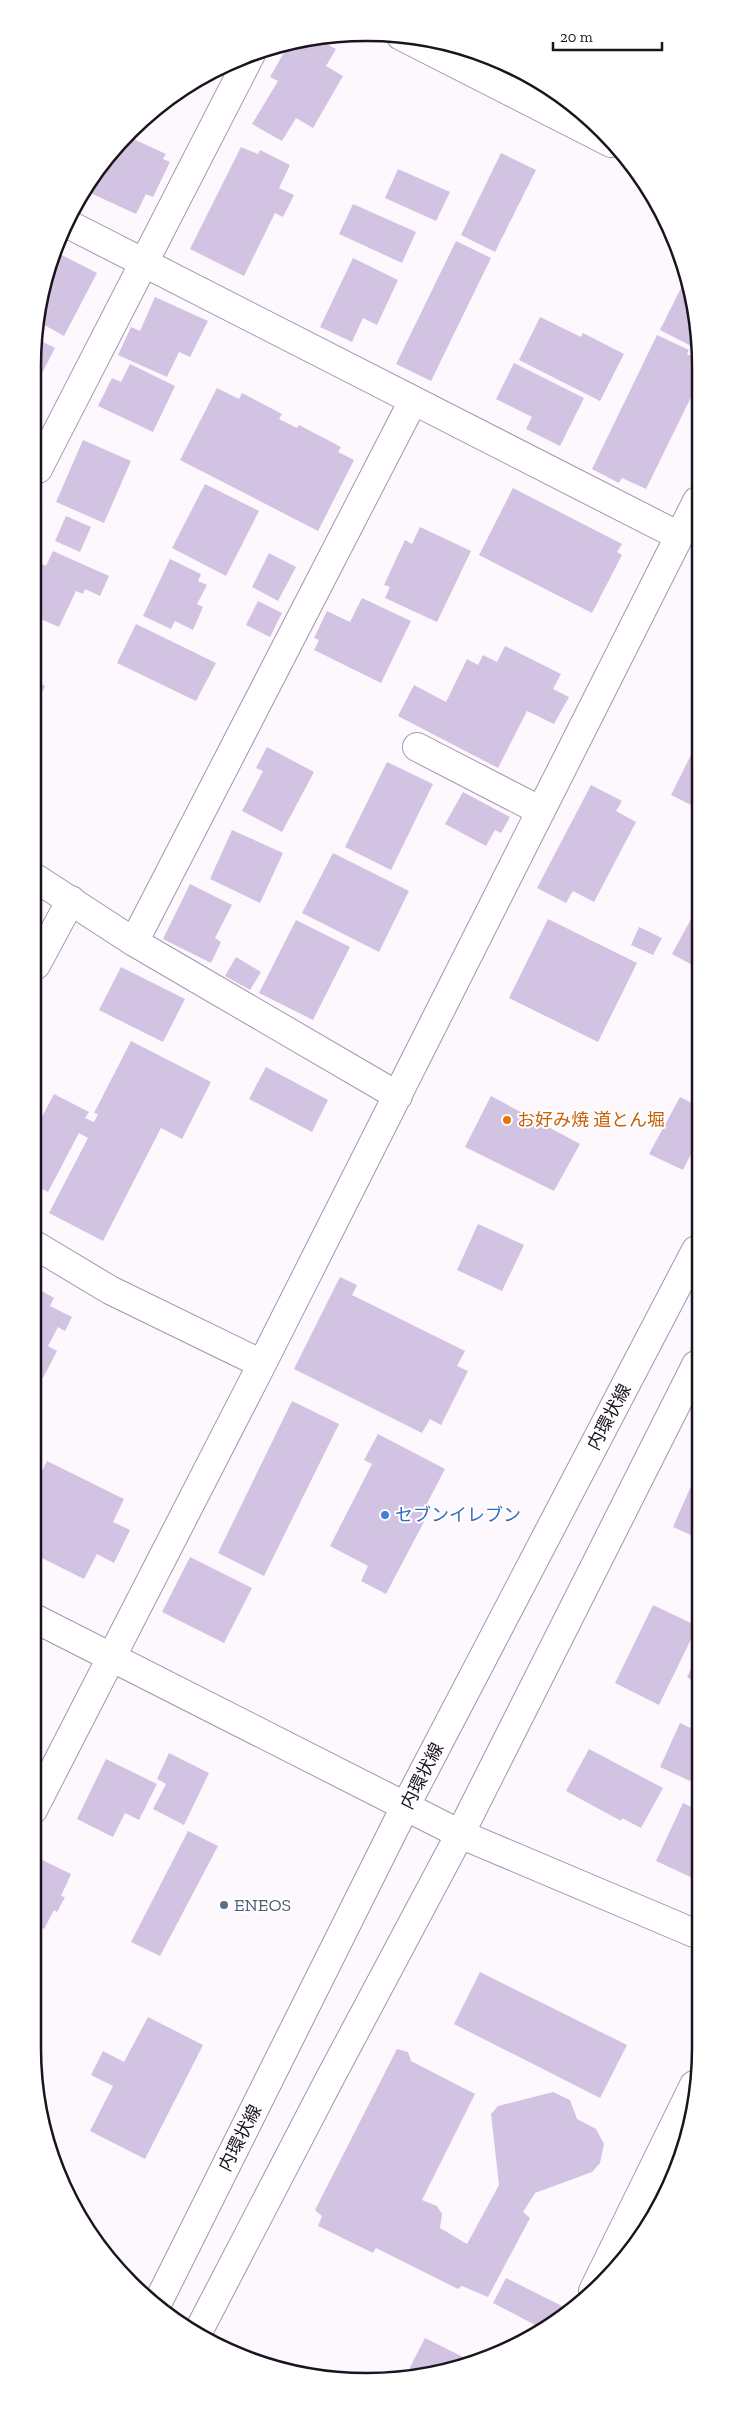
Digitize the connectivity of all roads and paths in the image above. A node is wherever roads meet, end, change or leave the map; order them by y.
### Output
1 (427, 47) edge
2 (245, 65) edge
3 (523, 86) edge
4 (582, 123) edge
5 (73, 227) edge
6 (144, 263) junction
7 (413, 401) junction
8 (45, 441) edge
9 (41, 457) edge
10 (692, 510) edge
11 (679, 536) junction
12 (417, 747) dead end
13 (541, 811) junction
14 (41, 882) edge
15 (70, 900) junction
16 (134, 942) junction
17 (41, 955) edge
18 (398, 1096) junction
19 (41, 1249) edge
20 (692, 1258) edge
21 (262, 1364) junction
22 (692, 1372) edge
23 (41, 1622) edge
24 (110, 1659) junction
25 (41, 1794) edge
26 (405, 1807) junction
27 (460, 1834) junction
28 (692, 1932) edge
29 (688, 2099) edge
30 (620, 2251) edge
31 (160, 2298) edge
32 (201, 2327) edge

1 - 3 street
2 - 6 street
3 - 4 street
5 - 6 street
6 - 7 street
6 - 8 street
7 - 11 street
7 - 16 street
8 - 9 street
10 - 11 street
11 - 13 street
12 - 13 street
13 - 18 street
14 - 15 street
15 - 16 street
15 - 17 street
16 - 18 street
18 - 21 street
19 - 21 street
20 - 26 street, 内環状線
21 - 24 street
22 - 27 street
23 - 24 street
24 - 25 street
24 - 26 street
26 - 27 street
26 - 31 street, 内環状線
27 - 28 street
27 - 32 street
29 - 30 street

